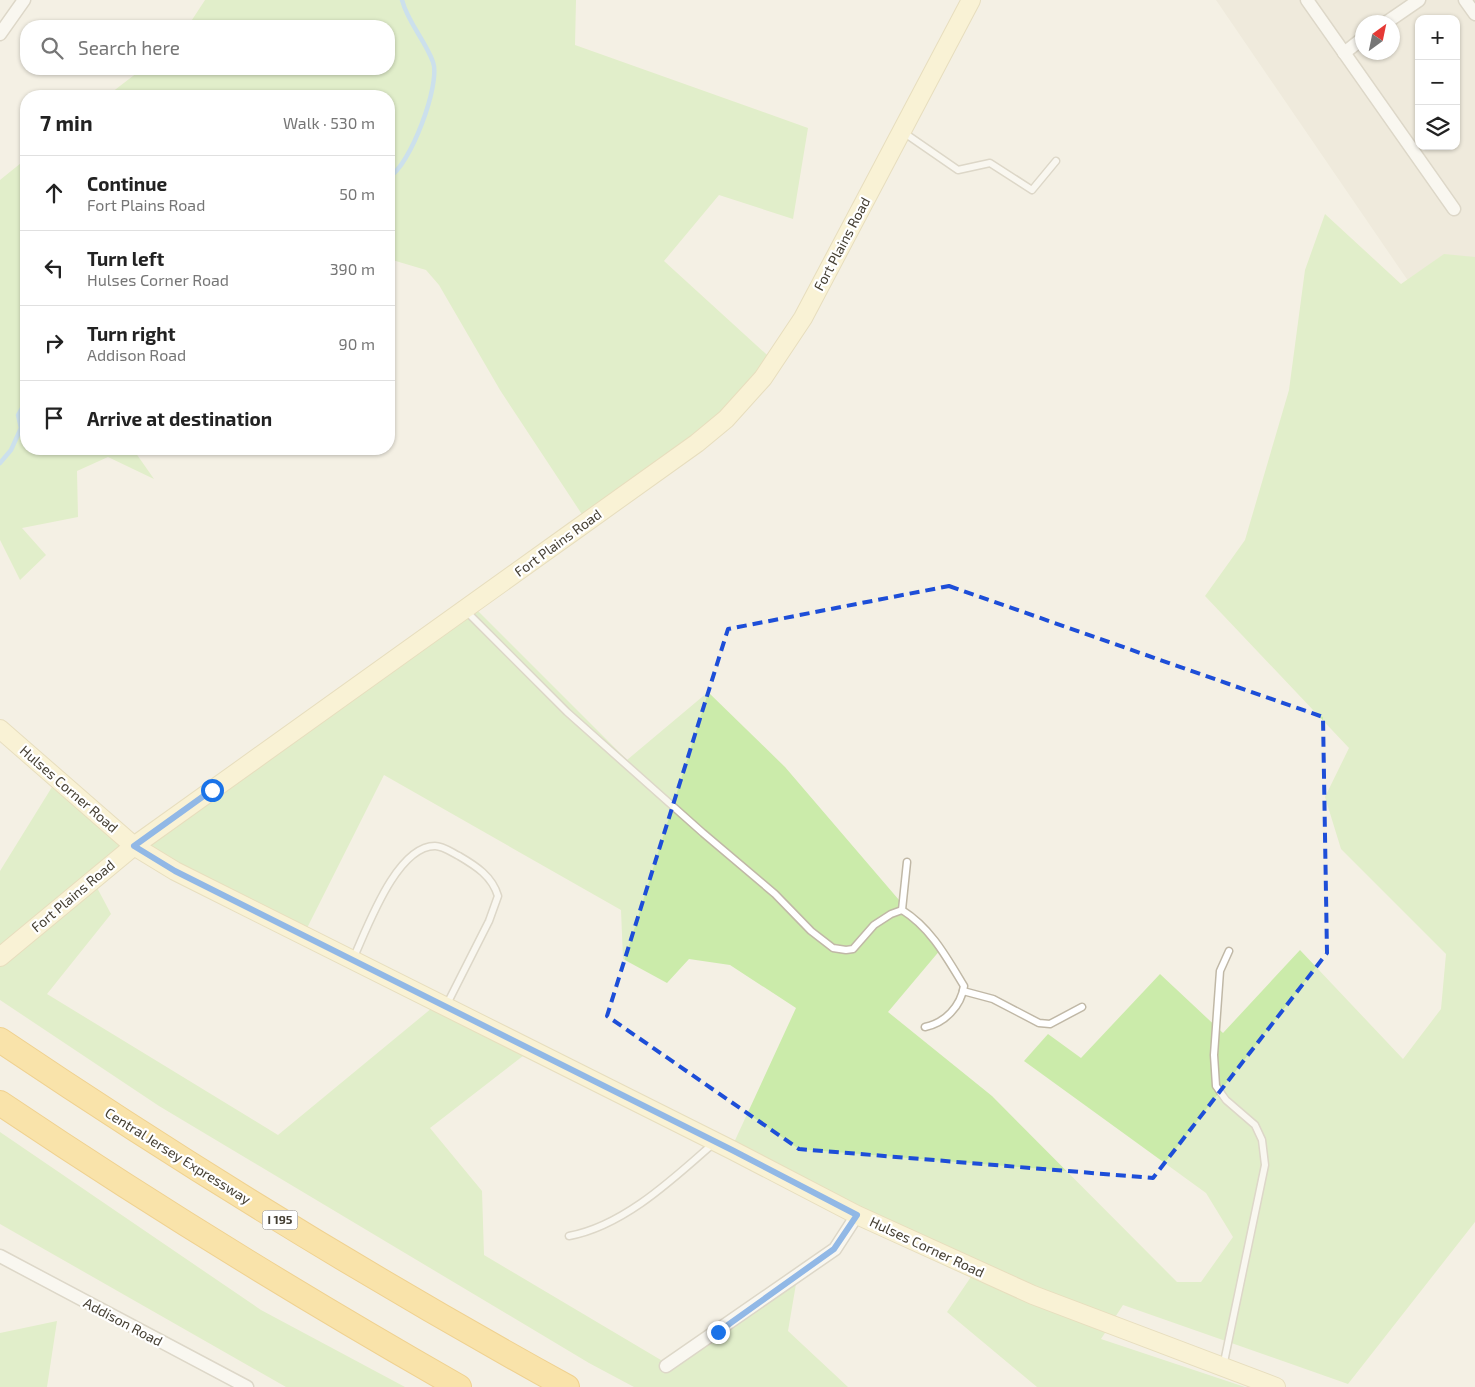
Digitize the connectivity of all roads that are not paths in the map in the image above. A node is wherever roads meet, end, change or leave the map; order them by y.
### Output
1 (24, 0) edge
2 (971, 0) edge
3 (1307, 0) edge
4 (1419, 0) edge
5 (1465, 0) edge
6 (1475, 14) edge
7 (1397, 15) edge
8 (0, 34) edge
9 (1355, 45) edge
10 (1344, 52) junction
11 (902, 131) junction
12 (1056, 161) dead end
13 (1454, 209) dead end
14 (465, 610) junction
15 (0, 729) edge
16 (134, 846) junction
17 (907, 862) dead end
18 (902, 910) junction
19 (1229, 950) dead end
20 (0, 957) edge
21 (352, 960) junction
22 (963, 991) junction
23 (446, 1006) junction
24 (1082, 1007) dead end
25 (926, 1027) dead end
26 (0, 1040) edge
27 (0, 1103) edge
28 (716, 1142) junction
29 (857, 1215) junction
30 (569, 1236) dead end
31 (0, 1256) edge
32 (666, 1366) dead end
33 (1223, 1368) junction
34 (247, 1387) edge
35 (459, 1387) edge
36 (567, 1387) edge
37 (1276, 1387) edge

1 - 8 street
2 - 11 street, Fort Plains Road
3 - 10 street
4 - 7 street
5 - 6 street
9 - 10 street
10 - 13 street
11 - 12 lane
11 - 14 street, Fort Plains Road
14 - 16 street, Fort Plains Road
14 - 18 lane
15 - 16 street, Hulses Corner Road
16 - 20 street, Fort Plains Road
16 - 21 street, Hulses Corner Road
17 - 18 lane
18 - 22 lane
19 - 33 lane
21 - 23 street, Hulses Corner Road
21 - 23 lane
22 - 24 lane
22 - 25 lane
23 - 28 street, Hulses Corner Road
26 - 36 highway, Central Jersey Expressway / I 195
27 - 35 highway
28 - 29 street, Hulses Corner Road
28 - 30 lane
29 - 32 street
29 - 33 street, Hulses Corner Road
31 - 34 street, Addison Road
33 - 37 street, Hulses Corner Road

